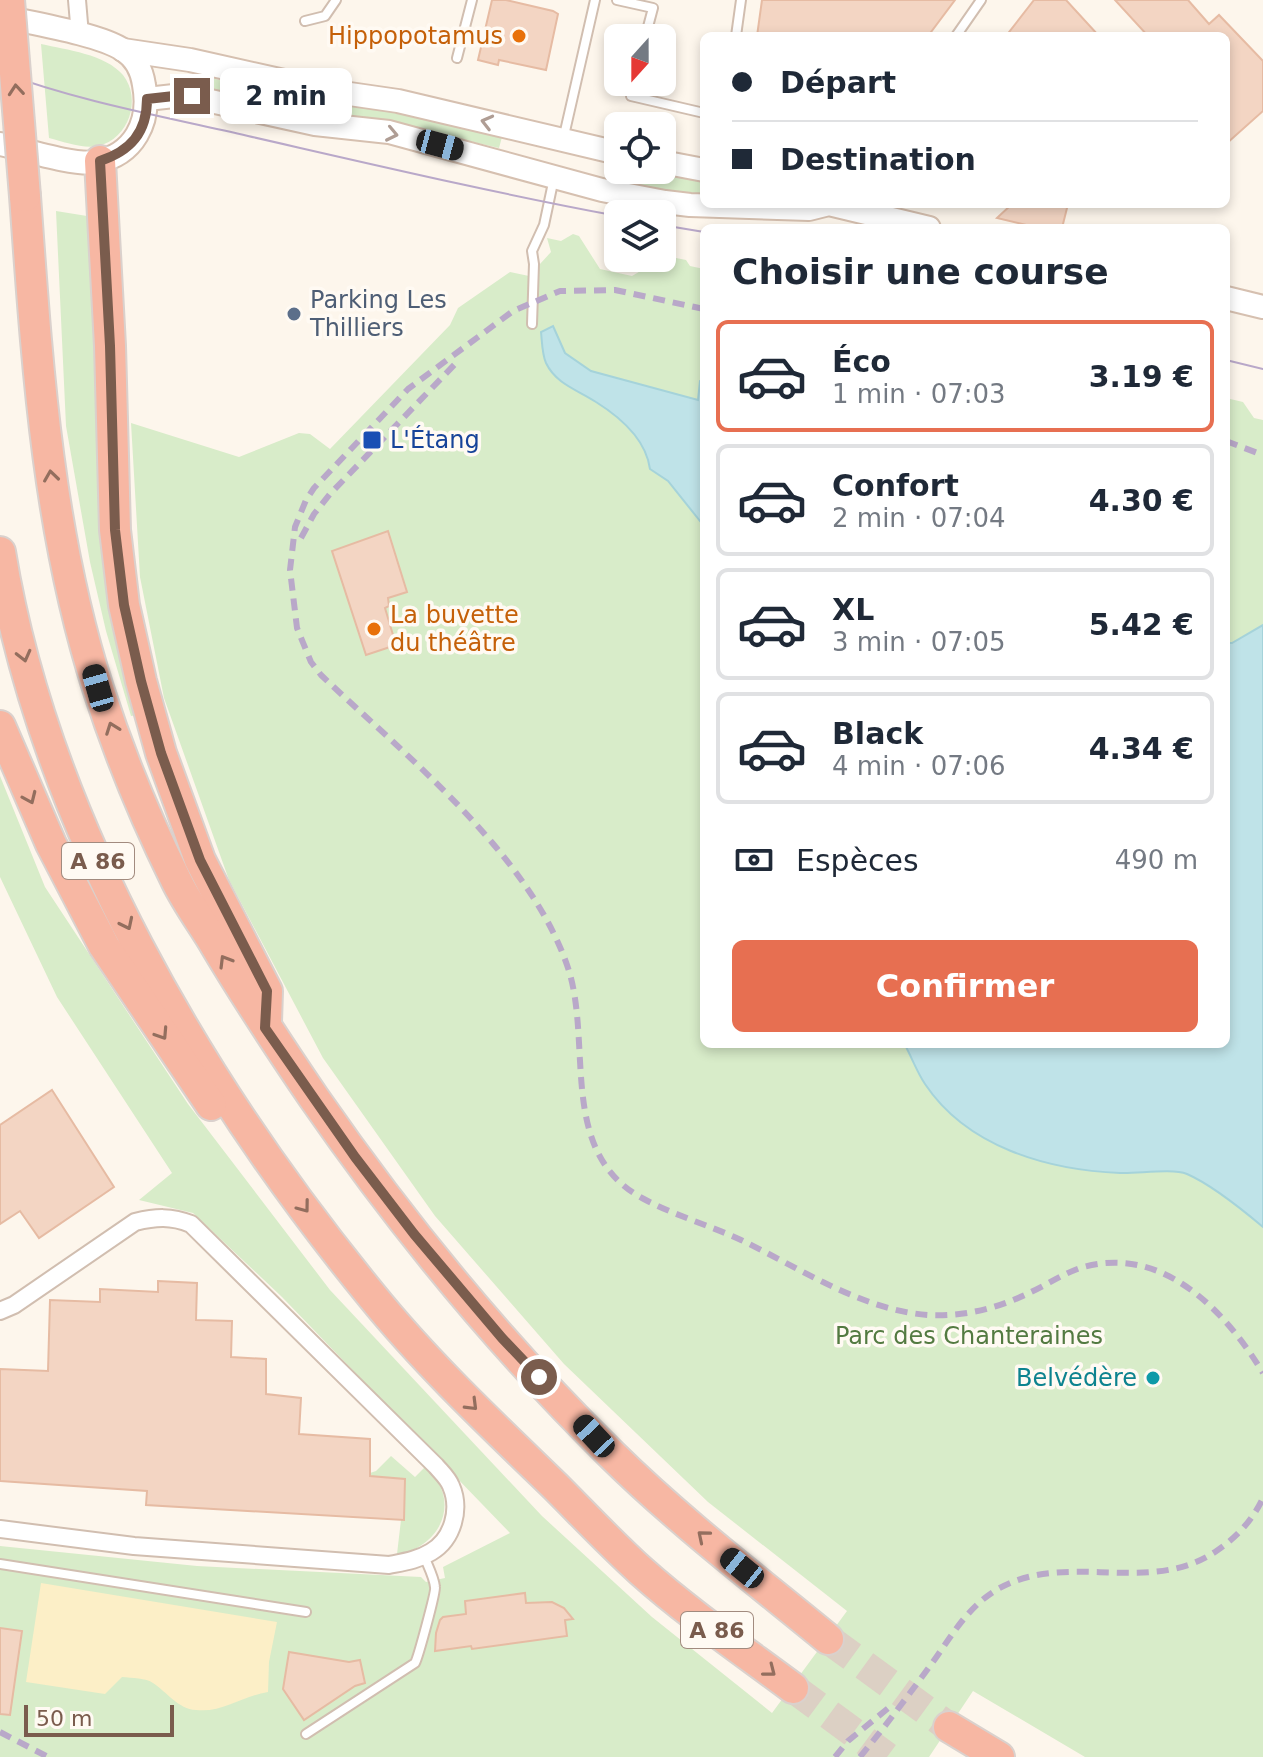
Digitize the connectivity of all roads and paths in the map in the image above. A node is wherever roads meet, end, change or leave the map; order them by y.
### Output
1 (9, 0) edge
2 (77, 0) edge
3 (336, 0) edge
4 (472, 0) edge
5 (595, 0) edge
6 (617, 0) edge
7 (741, 0) edge
8 (981, 0) edge
9 (0, 16) edge
10 (305, 21) dead end
11 (649, 24) edge
12 (737, 32) edge
13 (959, 32) edge
14 (80, 35) junction
15 (123, 50) junction
16 (457, 58) dead end
17 (631, 96) edge
18 (147, 99) junction
19 (700, 112) edge
20 (563, 141) junction
21 (0, 144) edge
22 (604, 150) edge
23 (100, 161) junction
24 (676, 165) edge
25 (700, 169) edge
26 (555, 177) junction
27 (700, 205) edge
28 (779, 208) edge
29 (816, 208) edge
30 (849, 208) edge
31 (913, 224) edge
32 (1230, 299) edge
33 (1263, 307) edge
34 (532, 324) dead end
35 (0, 552) edge
36 (0, 726) edge
37 (265, 1028) junction
38 (258, 1144) junction
39 (0, 1311) edge
40 (0, 1529) edge
41 (424, 1556) junction
42 (0, 1564) edge
43 (306, 1612) dead end
44 (828, 1639) tunnel mouth
45 (793, 1688) tunnel mouth
46 (949, 1727) tunnel mouth
47 (306, 1734) dead end
48 (999, 1757) edge

37 -> 1 highway, A 86, bridge
2 - 14 street
3 - 10 lane
4 - 16 lane
5 - 20 lane
6 - 11 lane
7 - 12 lane
8 - 13 lane
9 - 14 main road
14 - 15 main road
15 - 18 main road
20 -> 15 main road
17 - 19 lane
18 - 23 main road
18 -> 26 main road
20 - 22 main road
20 - 26 main road
21 - 23 main road
23 - 37 highway
24 - 25 main road
26 - 27 main road
26 - 34 lane
28 - 29 main road
30 - 31 main road
32 - 33 main road
35 -> 38 highway, A 86
36 -> 38 highway
44 -> 37 highway, A 86
38 -> 45 highway, A 86
39 - 41 street
40 - 41 street
41 - 47 lane
42 - 43 lane
46 - 48 highway

